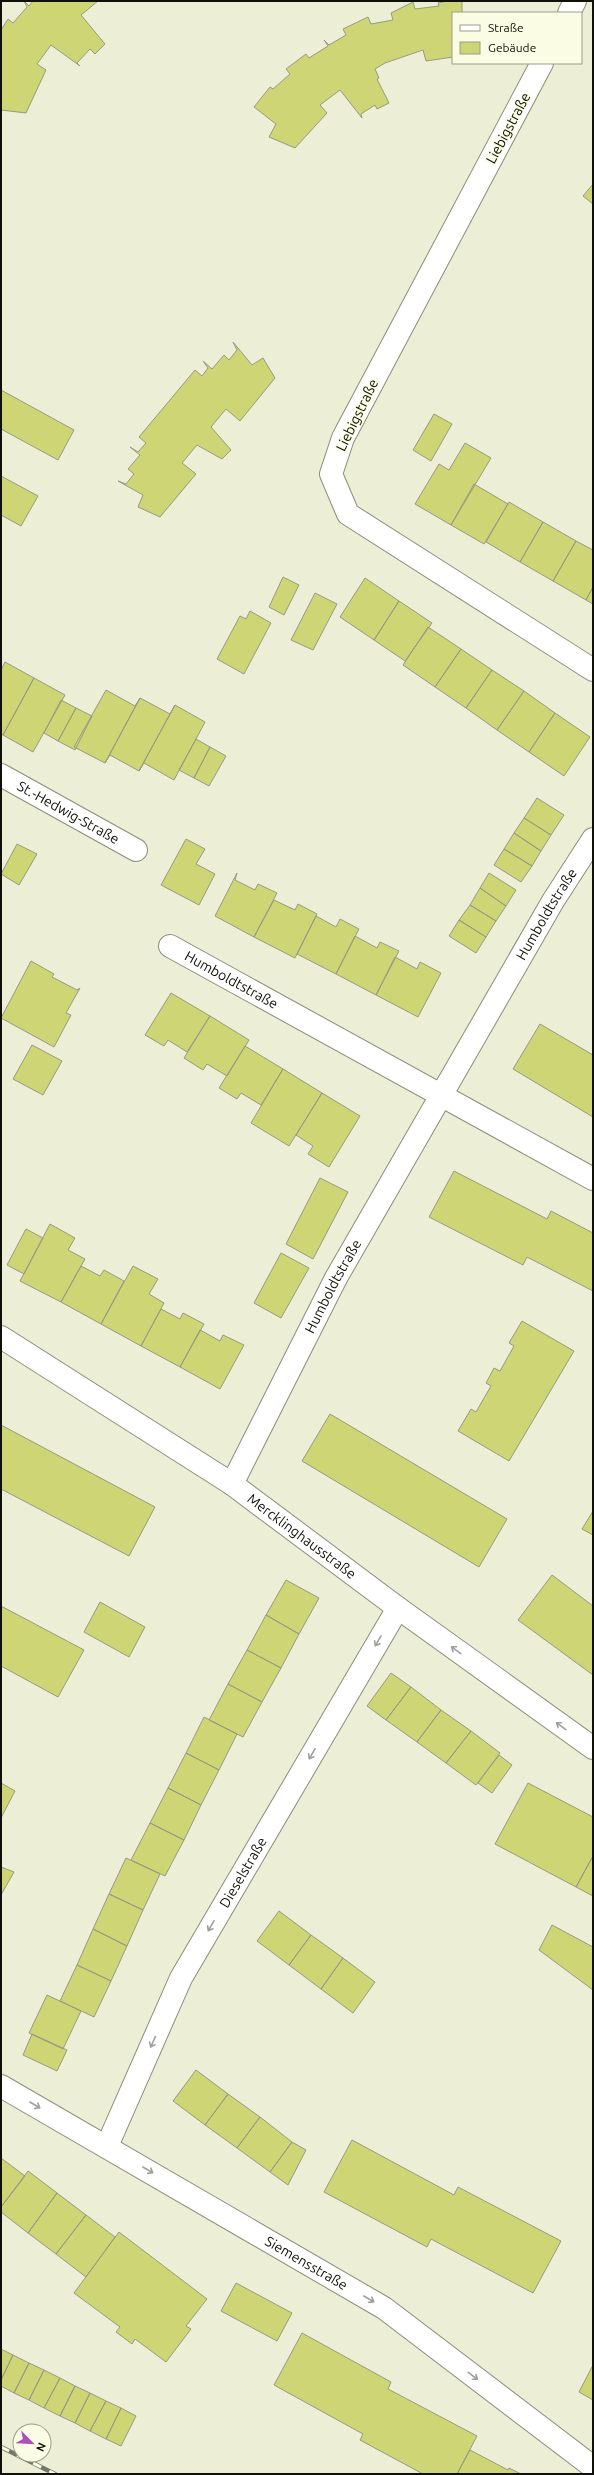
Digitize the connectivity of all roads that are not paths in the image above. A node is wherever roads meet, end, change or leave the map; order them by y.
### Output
1 (575, 1) edge
2 (570, 12) edge
3 (541, 64) edge
4 (593, 670) edge
5 (1, 775) edge
6 (593, 839) edge
7 (136, 850) dead end
8 (170, 946) dead end
9 (441, 1094) junction
10 (593, 1179) edge
11 (1, 1337) edge
12 (232, 1484) junction
13 (398, 1608) junction
14 (593, 1748) edge
15 (1, 2086) edge
16 (106, 2146) junction
17 (593, 2467) edge

1 - 2 street
3 - 4 street, Liebigstraße
5 - 7 street, St.-Hedwig-Straße
6 - 9 street, Humboldtstraße
8 - 9 street, Humboldtstraße
9 - 10 street, Humboldtstraße
9 - 12 street, Humboldtstraße
11 - 12 street, Mercklinghausstraße
12 - 13 street, Mercklinghausstraße
14 -> 13 street, Mercklinghausstraße
13 -> 16 street, Dieselstraße
15 -> 16 street, Siemensstraße
16 -> 17 street, Siemensstraße

